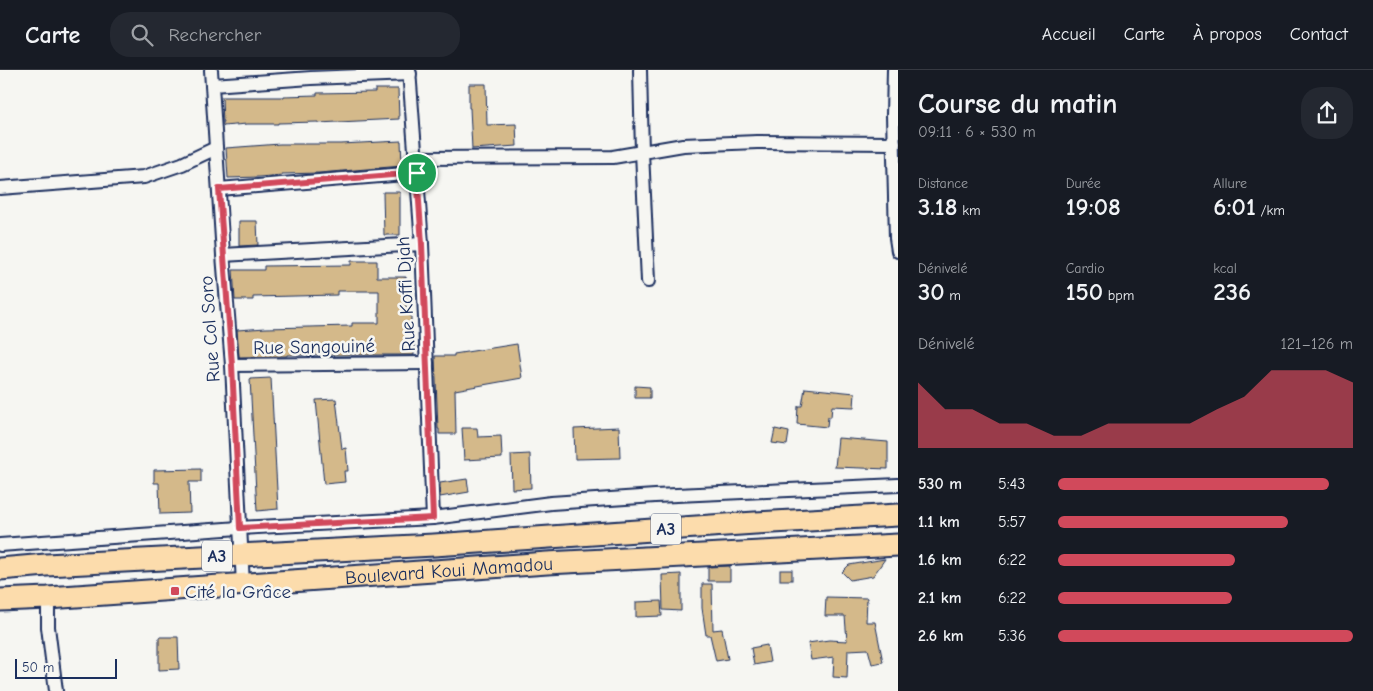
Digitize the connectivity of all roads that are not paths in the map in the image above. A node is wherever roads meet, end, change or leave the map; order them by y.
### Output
1 (211, 70) edge
2 (640, 70) edge
3 (894, 70) edge
4 (410, 72) edge
5 (311, 74) edge
6 (212, 86) junction
7 (894, 143) junction
8 (216, 148) junction
9 (642, 152) junction
10 (416, 158) junction
11 (417, 173) junction
12 (0, 188) edge
13 (219, 189) junction
14 (422, 244) junction
15 (898, 251) edge
16 (223, 255) junction
17 (648, 281) dead end
18 (426, 363) junction
19 (232, 365) junction
20 (898, 485) edge
21 (898, 515) edge
22 (433, 518) junction
23 (240, 528) junction
24 (0, 545) edge
25 (898, 545) edge
26 (241, 555) junction
27 (46, 565) junction
28 (0, 569) edge
29 (243, 585) junction
30 (48, 598) junction
31 (0, 600) edge
32 (56, 691) edge

1 - 6 street, Rue Col Soro
2 - 9 street
3 - 7 street
4 - 5 street
4 - 10 street, Rue Koffi Djah
5 - 6 street
6 - 8 street, Rue Col Soro
7 - 9 street
7 - 15 street
8 - 12 street
8 - 13 street, Rue Col Soro
9 - 10 street
9 - 17 street
10 - 11 street, Rue Koffi Djah
11 - 13 street
11 - 14 street, Rue Koffi Djah
13 - 16 street, Rue Col Soro
14 - 16 street
14 - 18 street, Rue Koffi Djah
16 - 19 street, Rue Col Soro
18 - 19 street, Rue Sangouiné
18 - 22 street, Rue Koffi Djah
19 - 23 street, Rue Col Soro
20 - 22 street
21 - 26 main road, Boulevard Koui Mamadou / A3
22 - 23 street
23 - 24 street
23 - 26 street, Rue Col Soro
25 - 29 main road, Boulevard Koui Mamadou / A3
26 - 27 main road, Boulevard Koui Mamadou / A3
26 - 29 street, Rue Col Soro
27 - 28 main road, Boulevard Koui Mamadou / A3
27 - 30 main road
29 - 30 main road, Boulevard Koui Mamadou / A3
30 - 31 main road, Boulevard Koui Mamadou / A3
30 - 32 street

